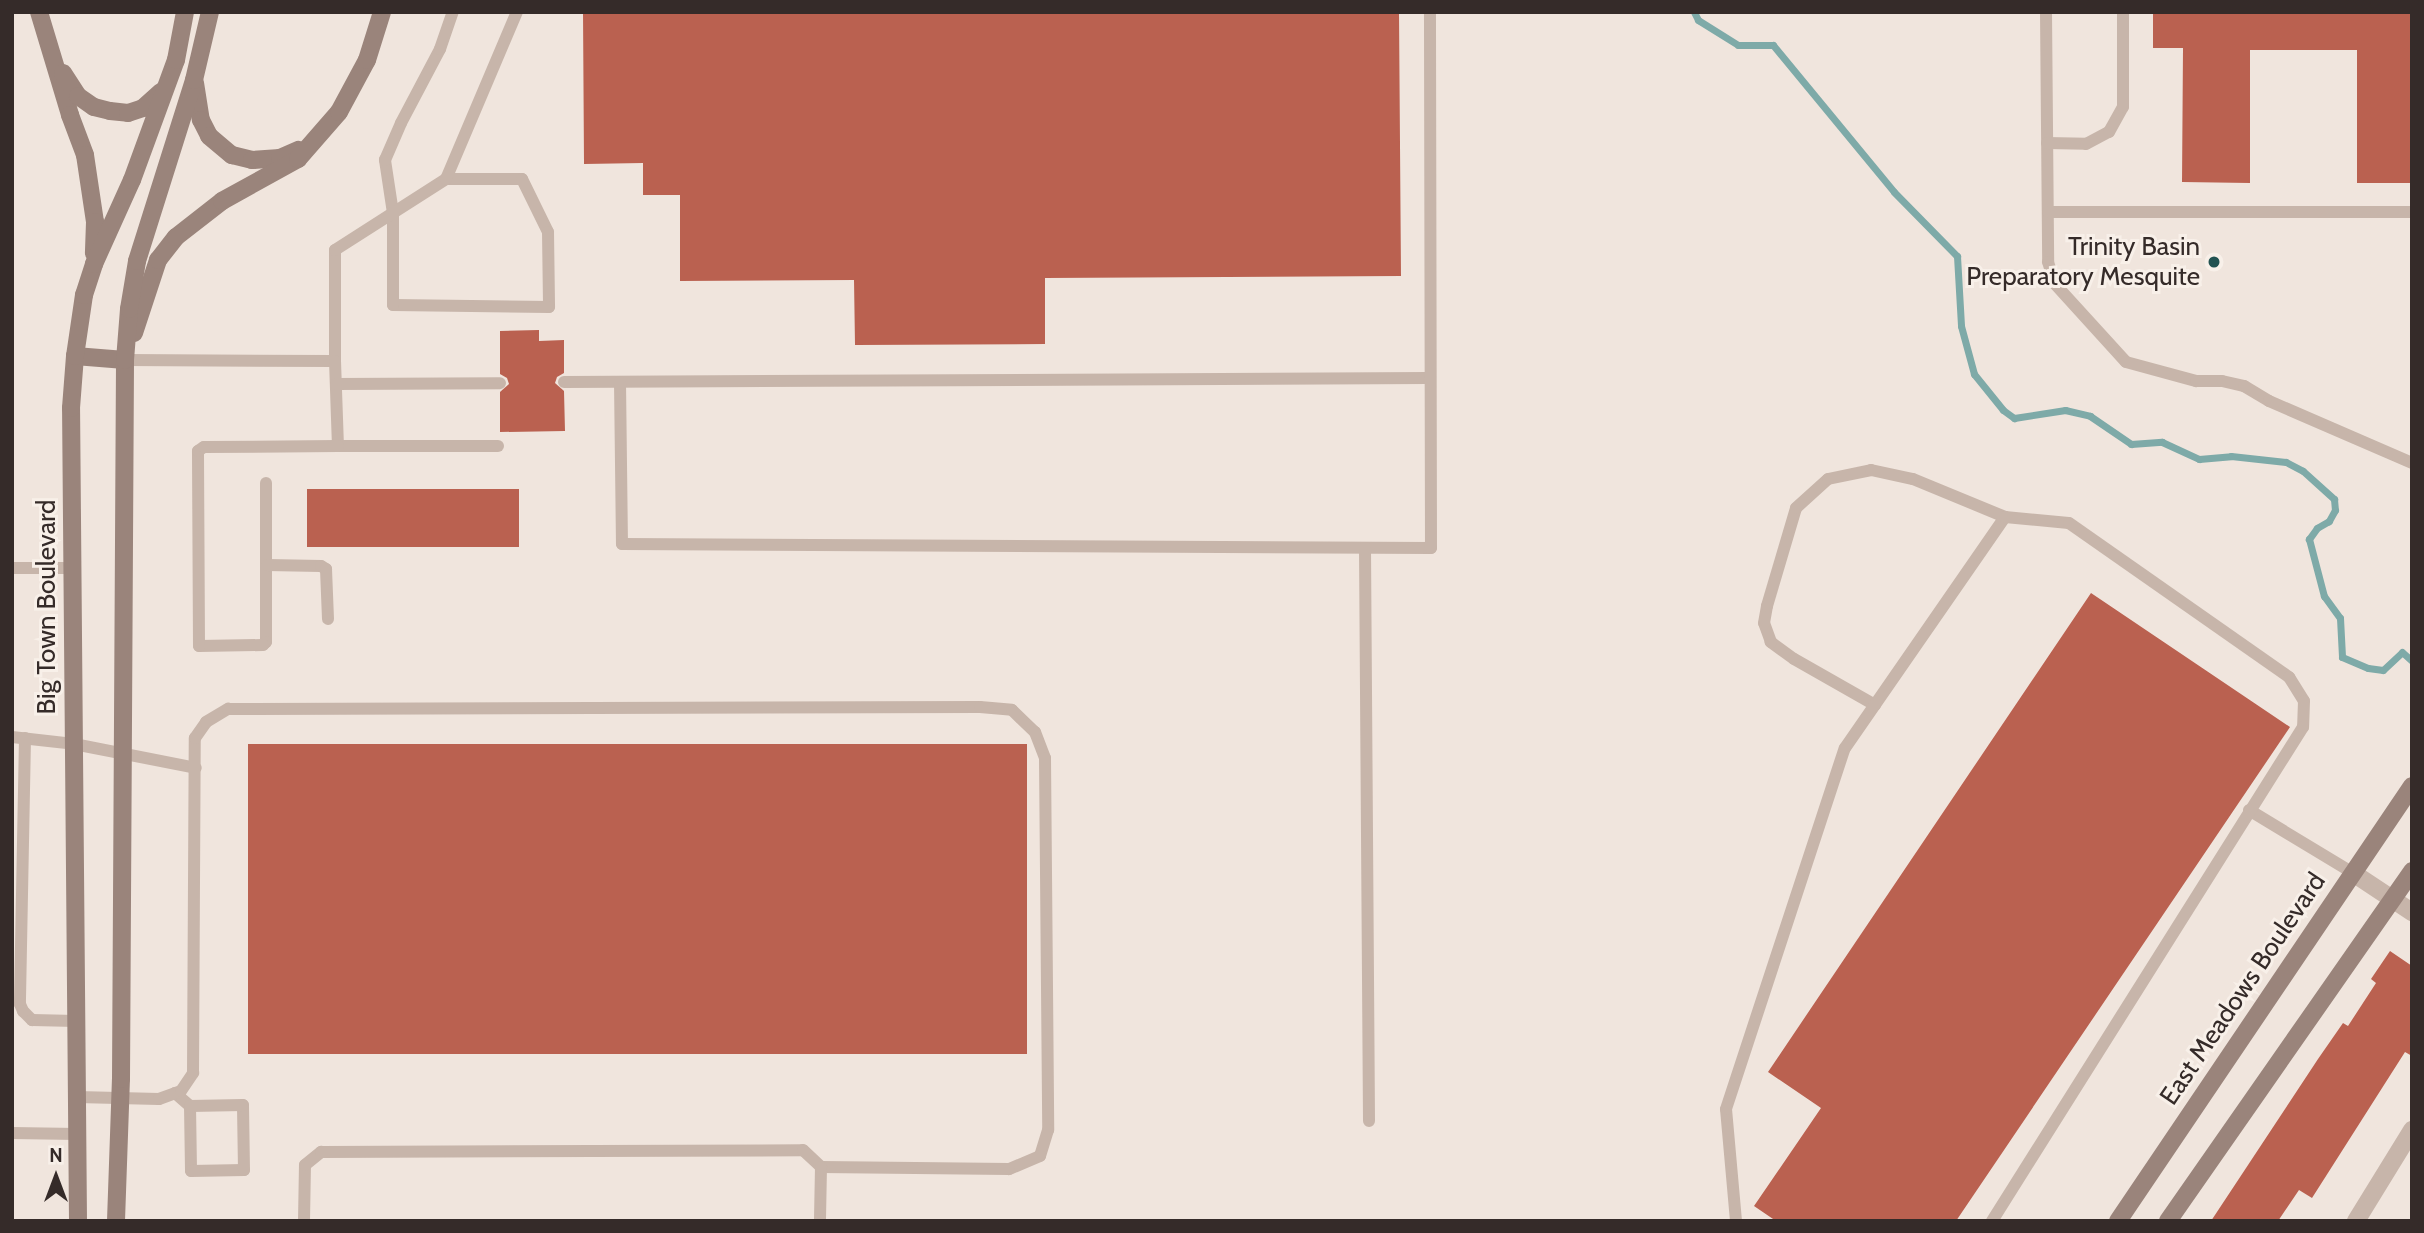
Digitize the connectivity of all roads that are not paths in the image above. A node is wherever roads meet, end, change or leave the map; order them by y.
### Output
1 (39, 12) edge
2 (185, 12) edge
3 (210, 12) edge
4 (382, 12) edge
5 (453, 12) edge
6 (517, 12) edge
7 (1430, 12) edge
8 (2046, 12) edge
9 (2123, 12) edge
10 (46, 42) junction
11 (176, 60) junction
12 (194, 80) junction
13 (314, 142) junction
14 (2047, 143) junction
15 (446, 180) junction
16 (2048, 212) junction
17 (2412, 212) edge
18 (393, 213) junction
19 (94, 264) junction
20 (75, 356) junction
21 (125, 360) junction
22 (335, 361) junction
23 (1429, 378) junction
24 (564, 382) dead end
25 (500, 383) dead end
26 (620, 383) junction
27 (336, 384) junction
28 (338, 446) junction
29 (498, 446) dead end
30 (2412, 463) edge
31 (266, 483) dead end
32 (2005, 517) junction
33 (1365, 548) junction
34 (267, 565) junction
35 (12, 568) edge
36 (73, 568) junction
37 (328, 619) dead end
38 (1875, 705) junction
39 (18, 738) edge
40 (74, 744) junction
41 (125, 755) junction
42 (195, 768) junction
43 (2412, 786) edge
44 (2249, 810) junction
45 (2412, 871) edge
46 (2353, 873) junction
47 (2394, 899) junction
48 (2412, 912) edge
49 (76, 1021) junction
50 (174, 1093) junction
51 (77, 1097) junction
52 (120, 1098) junction
53 (190, 1106) junction
54 (1368, 1121) dead end
55 (2412, 1129) edge
56 (12, 1133) edge
57 (77, 1143) junction
58 (821, 1167) junction
59 (66, 1221) edge
60 (78, 1221) edge
61 (116, 1221) edge
62 (304, 1221) edge
63 (820, 1221) edge
64 (1736, 1221) edge
65 (1992, 1221) edge
66 (2118, 1221) edge
67 (2168, 1221) edge
68 (2356, 1221) edge

1 - 10 main road
2 - 11 main road, Big Town Boulevard
3 - 12 main road
4 - 13 main road
5 - 18 lane
6 - 15 lane
7 - 23 lane
8 - 14 lane
9 - 14 lane
10 - 11 main road
10 - 19 main road
11 - 19 main road, Big Town Boulevard
12 - 13 main road
12 - 21 main road
13 - 21 main road
14 - 16 lane
15 - 18 lane
15 - 18 lane
16 - 17 lane
16 - 30 lane
18 - 22 lane
19 - 20 main road, Big Town Boulevard
20 - 21 main road
20 - 36 main road, Big Town Boulevard
21 - 22 lane
21 - 41 main road
22 - 27 lane
23 - 26 lane
23 - 33 lane
24 - 26 lane
25 - 27 lane
26 - 33 lane
27 - 28 lane
28 - 29 lane
28 - 34 lane
31 - 34 lane
32 - 38 lane
32 - 38 lane
32 - 44 lane
33 - 54 lane
34 - 37 lane
35 - 36 lane
36 - 40 main road, Big Town Boulevard
38 - 64 lane
39 - 40 lane
39 - 49 lane
40 - 41 lane
40 - 49 main road, Big Town Boulevard
41 - 42 lane
41 - 52 main road
42 - 50 lane
42 - 58 lane
43 - 46 main road, East Meadows Boulevard
44 - 46 lane
44 - 65 lane
45 - 47 main road
46 - 47 street
46 - 66 main road, East Meadows Boulevard
47 - 48 street
47 - 67 main road
49 - 51 main road, Big Town Boulevard
50 - 52 lane
50 - 53 lane
51 - 52 lane
51 - 57 main road, Big Town Boulevard
52 - 61 main road
53 - 53 lane
55 - 68 street
56 - 57 lane
57 - 59 main road
57 - 60 main road, Big Town Boulevard
58 - 62 lane
58 - 63 lane

